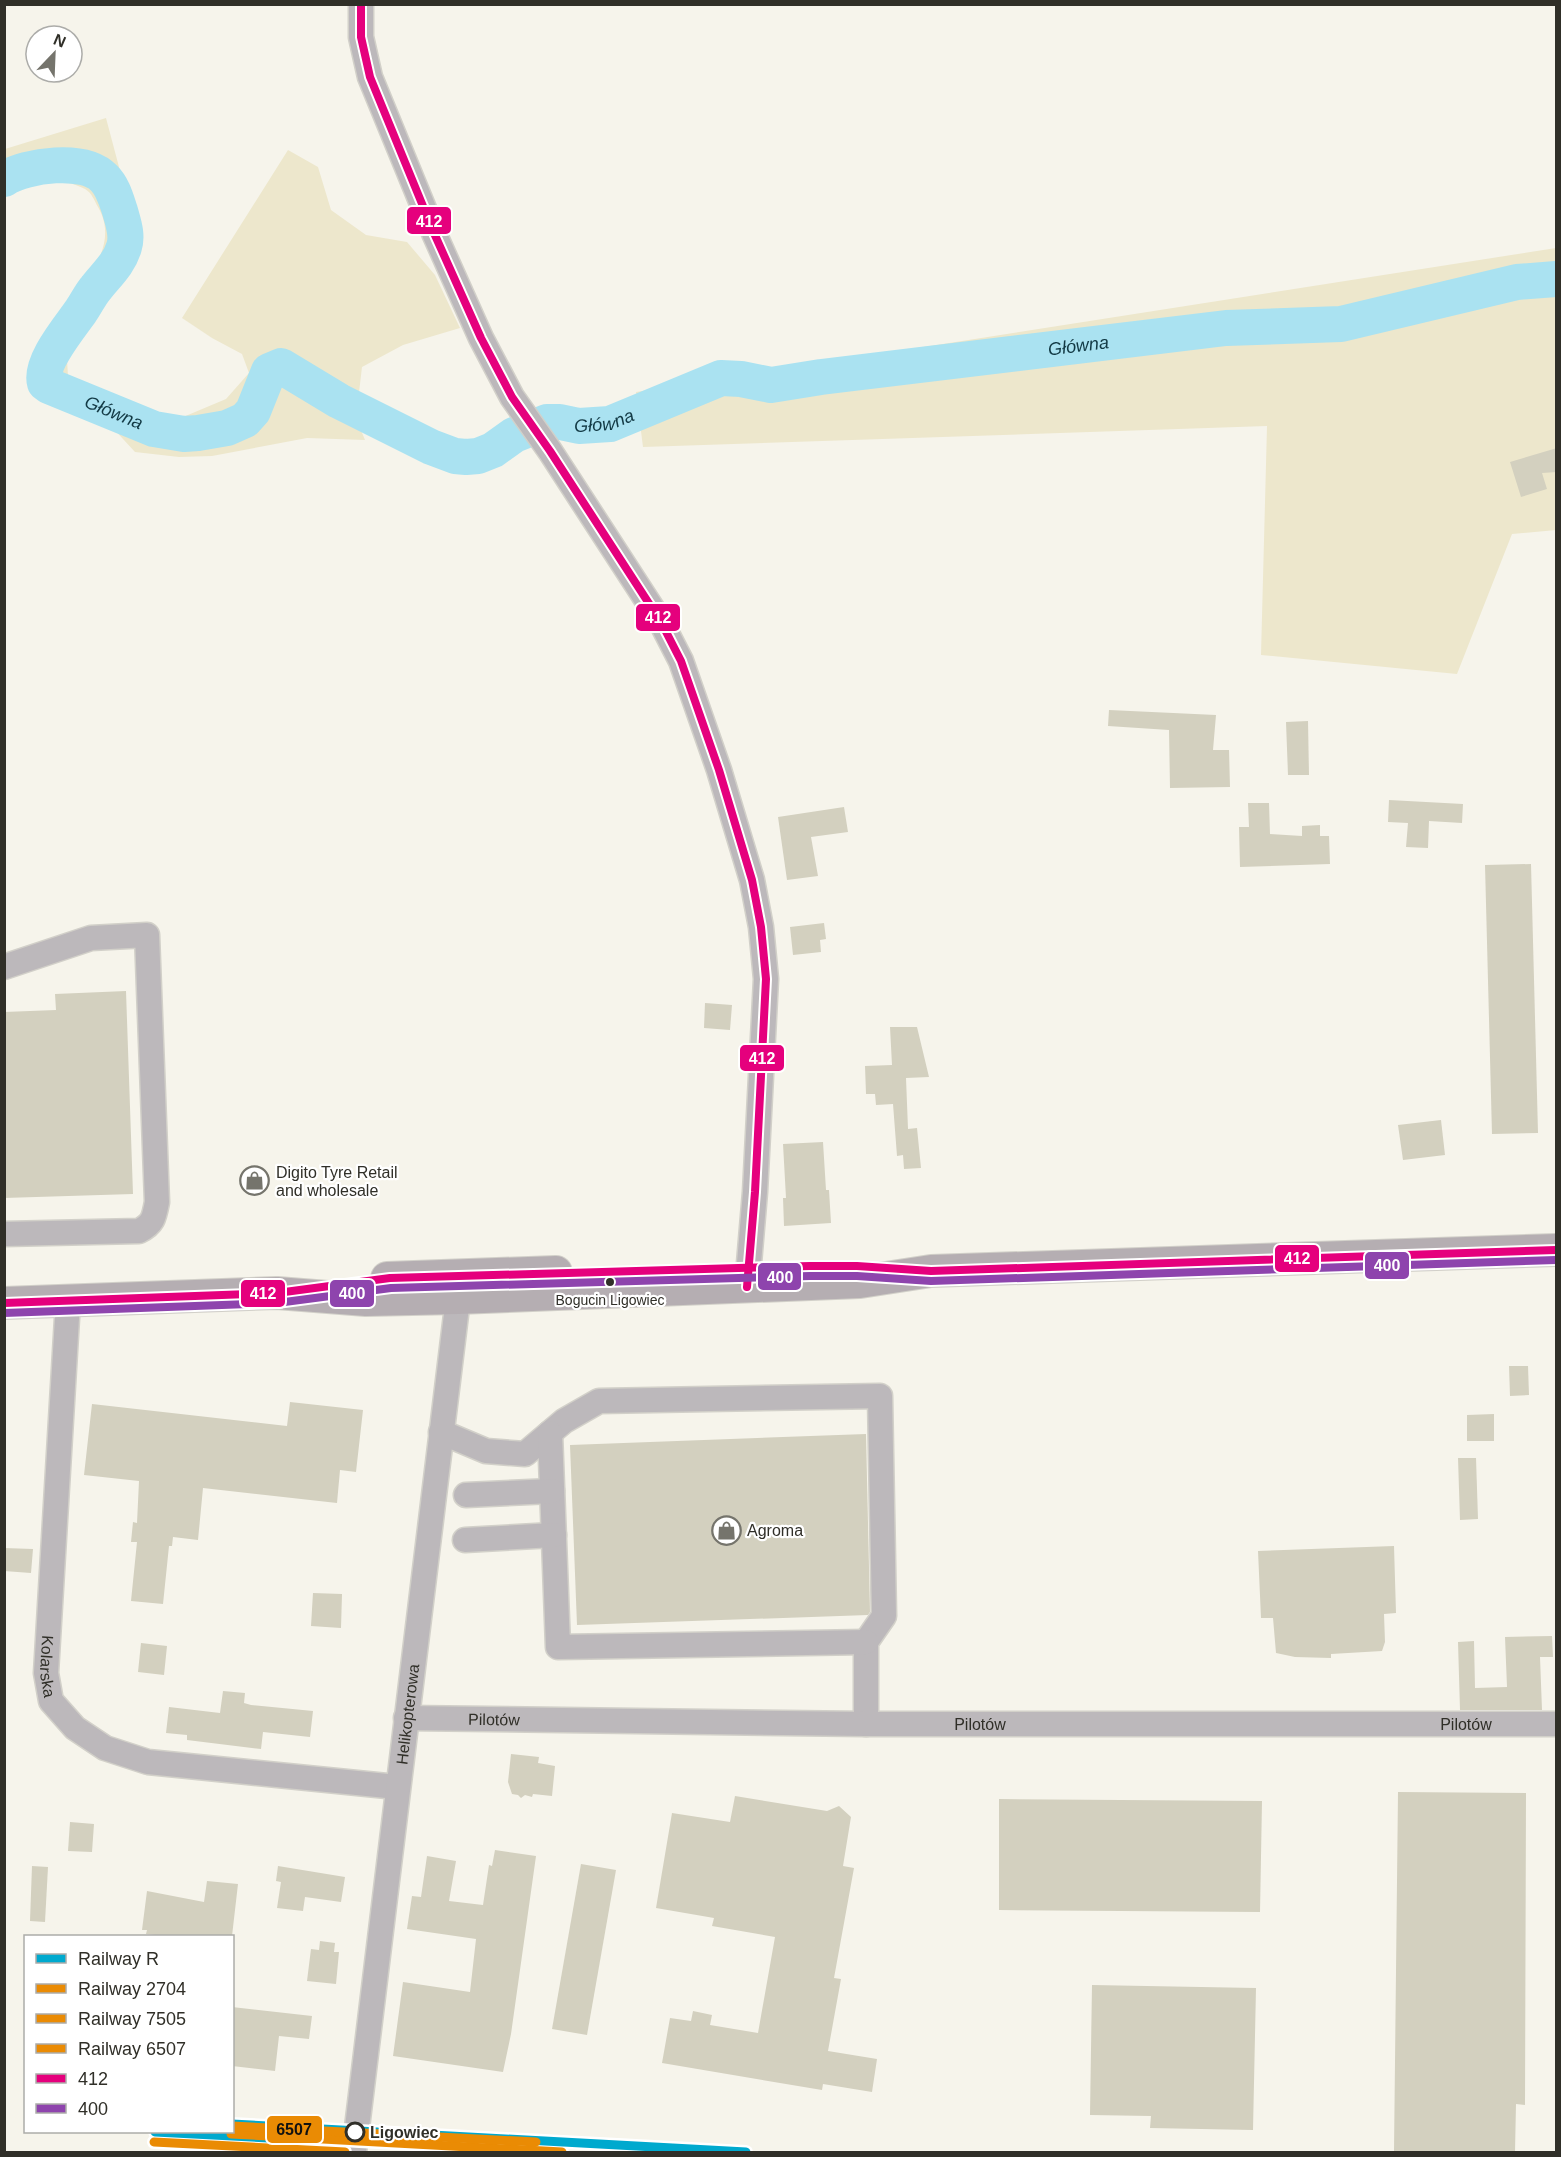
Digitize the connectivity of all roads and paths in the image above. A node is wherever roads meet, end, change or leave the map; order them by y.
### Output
1 (361, 4) edge
2 (4, 967) edge
3 (4, 1234) edge
4 (1556, 1250) edge
5 (1557, 1260) edge
6 (748, 1277) junction
7 (459, 1287) junction
8 (68, 1301) junction
9 (4, 1303) edge
10 (441, 1432) junction
11 (550, 1433) junction
12 (552, 1491) junction
13 (465, 1495) dead end
14 (554, 1535) junction
15 (465, 1540) dead end
16 (866, 1642) junction
17 (406, 1718) junction
18 (866, 1724) junction
19 (1557, 1724) edge
20 (397, 1787) junction
21 (354, 2152) edge

1 - 6 street
2 - 3 street
4 - 5 street
4 - 6 main road
6 - 7 main road
7 - 8 main road
7 - 10 street, Helikopterowa
8 - 9 main road
8 - 20 street, Kolarska
10 - 11 street
10 - 17 street, Helikopterowa
11 - 12 street
11 - 16 street
12 - 13 street
12 - 14 street
14 - 15 street
14 - 16 street
16 - 18 street
17 - 18 street, Pilotów
17 - 20 street, Helikopterowa
18 - 19 street, Pilotów
20 - 21 street, Helikopterowa

